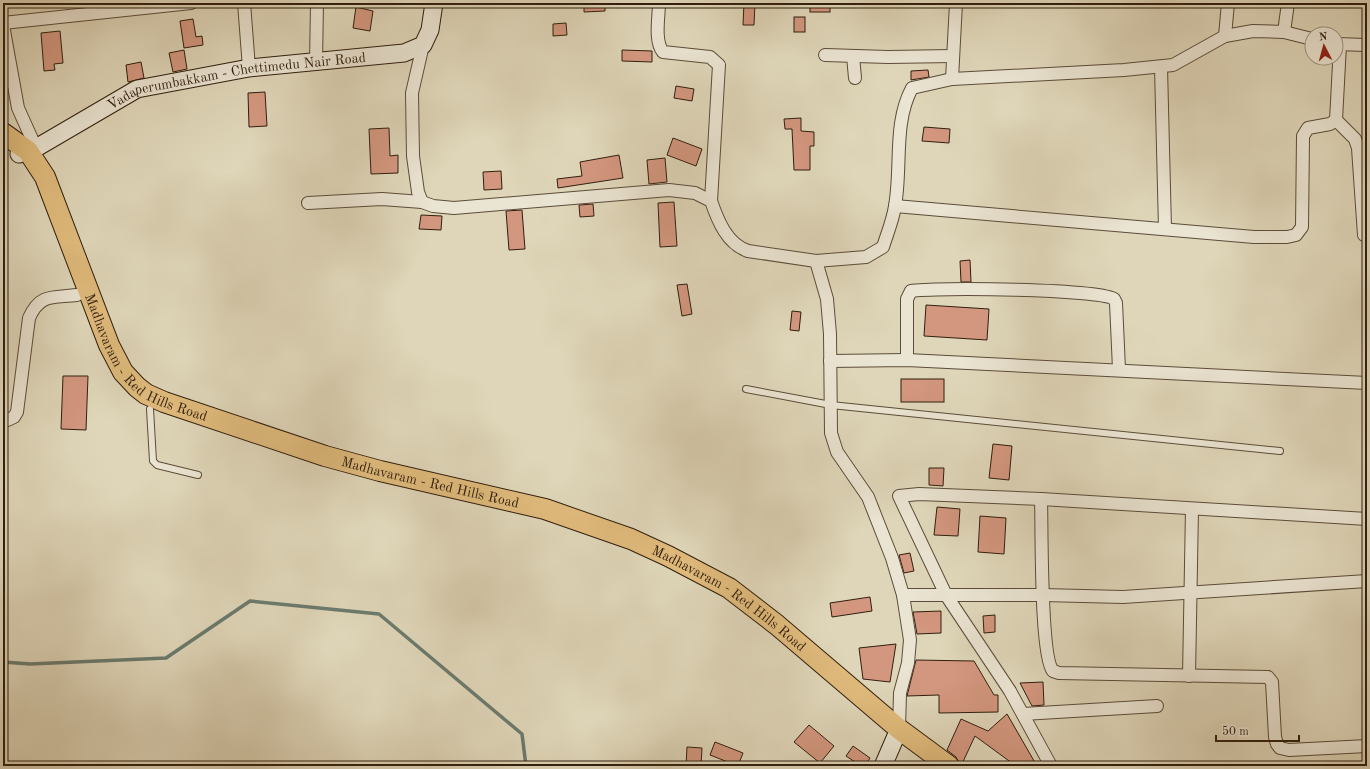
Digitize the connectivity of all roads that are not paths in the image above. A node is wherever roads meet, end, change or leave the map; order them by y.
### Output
1 (191, 3) edge
2 (244, 3) edge
3 (317, 3) edge
4 (434, 3) edge
5 (659, 3) edge
6 (956, 3) edge
7 (1228, 3) edge
8 (1288, 3) edge
9 (3, 24) edge
10 (1284, 32) junction
11 (1225, 36) junction
12 (1304, 37) edge
13 (422, 45) junction
14 (1344, 45) edge
15 (1367, 45) edge
16 (825, 55) dead end
17 (853, 56) junction
18 (953, 56) junction
19 (316, 63) junction
20 (1337, 66) edge
21 (1161, 67) junction
22 (249, 68) junction
23 (855, 78) dead end
24 (952, 79) junction
25 (1336, 120) junction
26 (3, 133) edge
27 (21, 149) edge
28 (711, 201) junction
29 (422, 202) junction
30 (308, 203) dead end
31 (895, 206) junction
32 (1165, 229) junction
33 (1364, 235) dead end
34 (816, 261) junction
35 (77, 295) junction
36 (907, 360) junction
37 (830, 361) junction
38 (1118, 369) junction
39 (1367, 383) edge
40 (746, 389) dead end
41 (831, 404) junction
42 (150, 408) junction
43 (3, 422) edge
44 (1280, 451) dead end
45 (198, 475) dead end
46 (1041, 499) junction
47 (1192, 509) junction
48 (1367, 519) edge
49 (1367, 581) edge
50 (1190, 593) junction
51 (946, 595) junction
52 (1043, 595) junction
53 (903, 596) junction
54 (1189, 676) junction
55 (1157, 706) dead end
56 (1023, 714) junction
57 (897, 733) junction
58 (1367, 746) edge
59 (883, 766) edge
60 (932, 766) edge
61 (949, 766) edge
62 (1051, 766) edge

1 - 9 street
2 - 22 street
3 - 19 street
4 - 13 street
5 - 28 street
6 - 18 street
7 - 11 street
8 - 10 street
9 - 27 street
10 - 11 street
10 - 12 street
11 - 21 street
13 - 19 street, Vadaperumbakkam - Chettimedu Nair Road
13 - 29 street
14 - 15 street
16 - 17 street
17 - 18 street
17 - 23 street
18 - 24 street
19 - 22 street, Vadaperumbakkam - Chettimedu Nair Road
20 - 25 street
21 - 24 street
21 - 32 street
22 - 27 street, Vadaperumbakkam - Chettimedu Nair Road
24 - 31 street
25 - 32 street
25 - 33 street
26 - 27 main road, Madhavaram - Red Hills Road
27 - 35 main road, Madhavaram - Red Hills Road
27 - 57 main road, Madhavaram - Red Hills Road
28 - 29 street
28 - 34 street
29 - 30 street
31 - 32 street
31 - 34 street
34 - 37 street
35 - 42 main road, Madhavaram - Red Hills Road
35 - 43 street
36 - 37 street
36 - 38 street
36 - 38 street
37 - 41 street
38 - 39 street
40 - 41 lane
41 - 44 lane
41 - 53 street
42 - 45 lane
42 - 57 main road, Madhavaram - Red Hills Road
46 - 47 street
46 - 51 street
46 - 52 street
47 - 48 street
47 - 50 street
49 - 50 street
50 - 52 street
50 - 54 street
51 - 52 street
51 - 53 street
51 - 56 street
52 - 54 street
53 - 57 street
54 - 58 street
55 - 56 street
56 - 62 street
57 - 59 street
57 - 60 main road, Madhavaram - Red Hills Road
57 - 61 main road, Madhavaram - Red Hills Road

